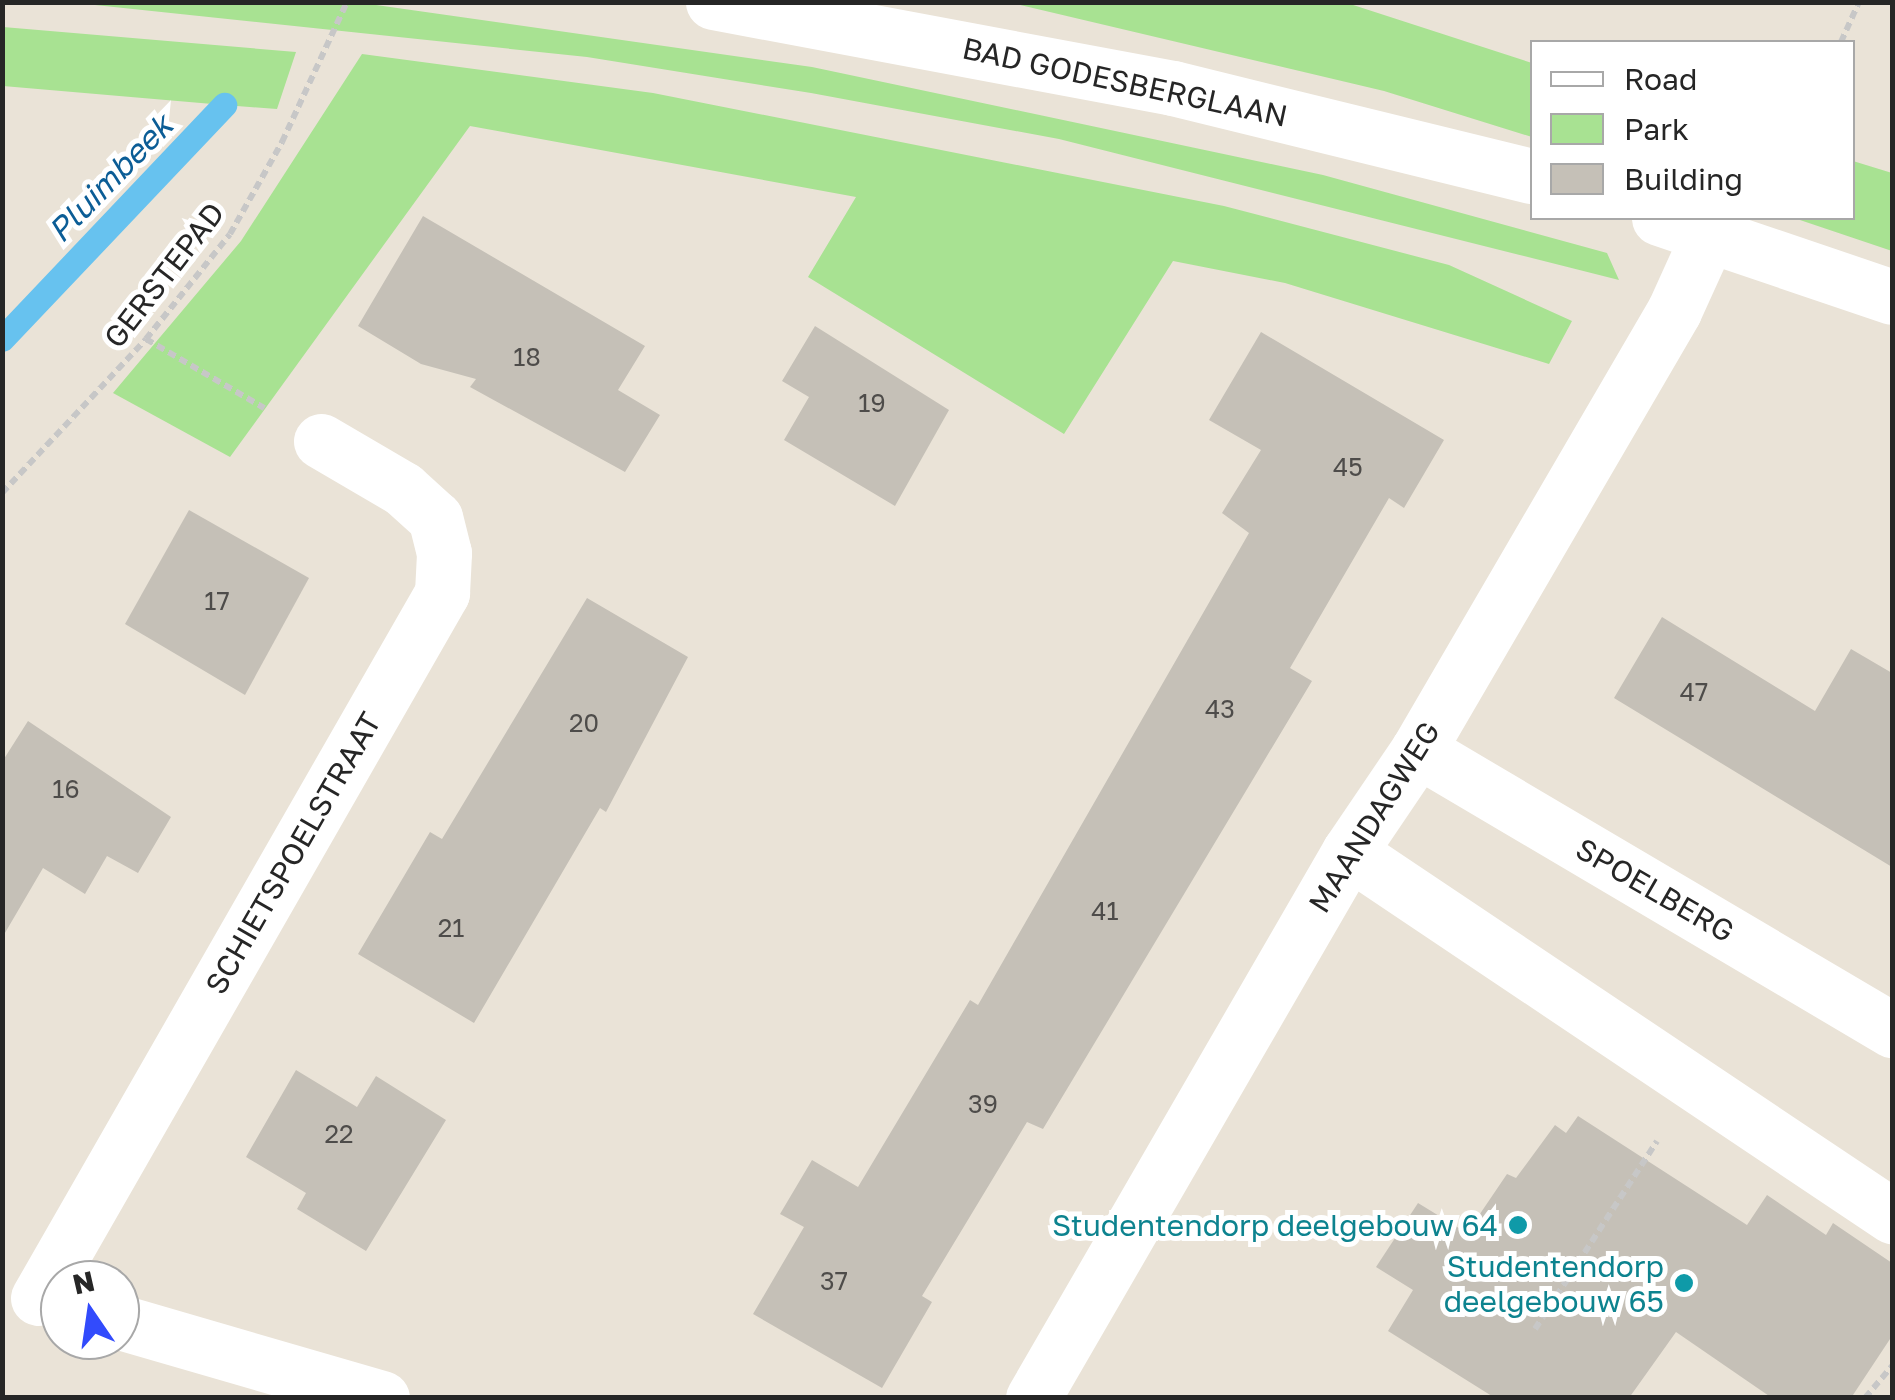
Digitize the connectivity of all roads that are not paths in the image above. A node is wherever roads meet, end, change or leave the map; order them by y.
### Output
1 (714, 2) edge
2 (1530, 176) edge
3 (1684, 226) edge
4 (1892, 296) edge
5 (320, 442) road end
6 (1418, 750) junction
7 (1349, 852) junction
8 (1892, 1030) edge
9 (1892, 1216) edge
10 (33, 1297) edge
11 (140, 1328) edge
12 (382, 1398) edge
13 (1033, 1398) edge

1 - 2 street, BAD GODESBERGLAAN
3 - 4 street
3 - 6 street, MAANDAGWEG
5 - 10 street, SCHIETSPOELSTRAAT
6 - 7 street, MAANDAGWEG
6 - 8 street, SPOELBERG
7 - 9 street
7 - 13 street, MAANDAGWEG
11 - 12 street

